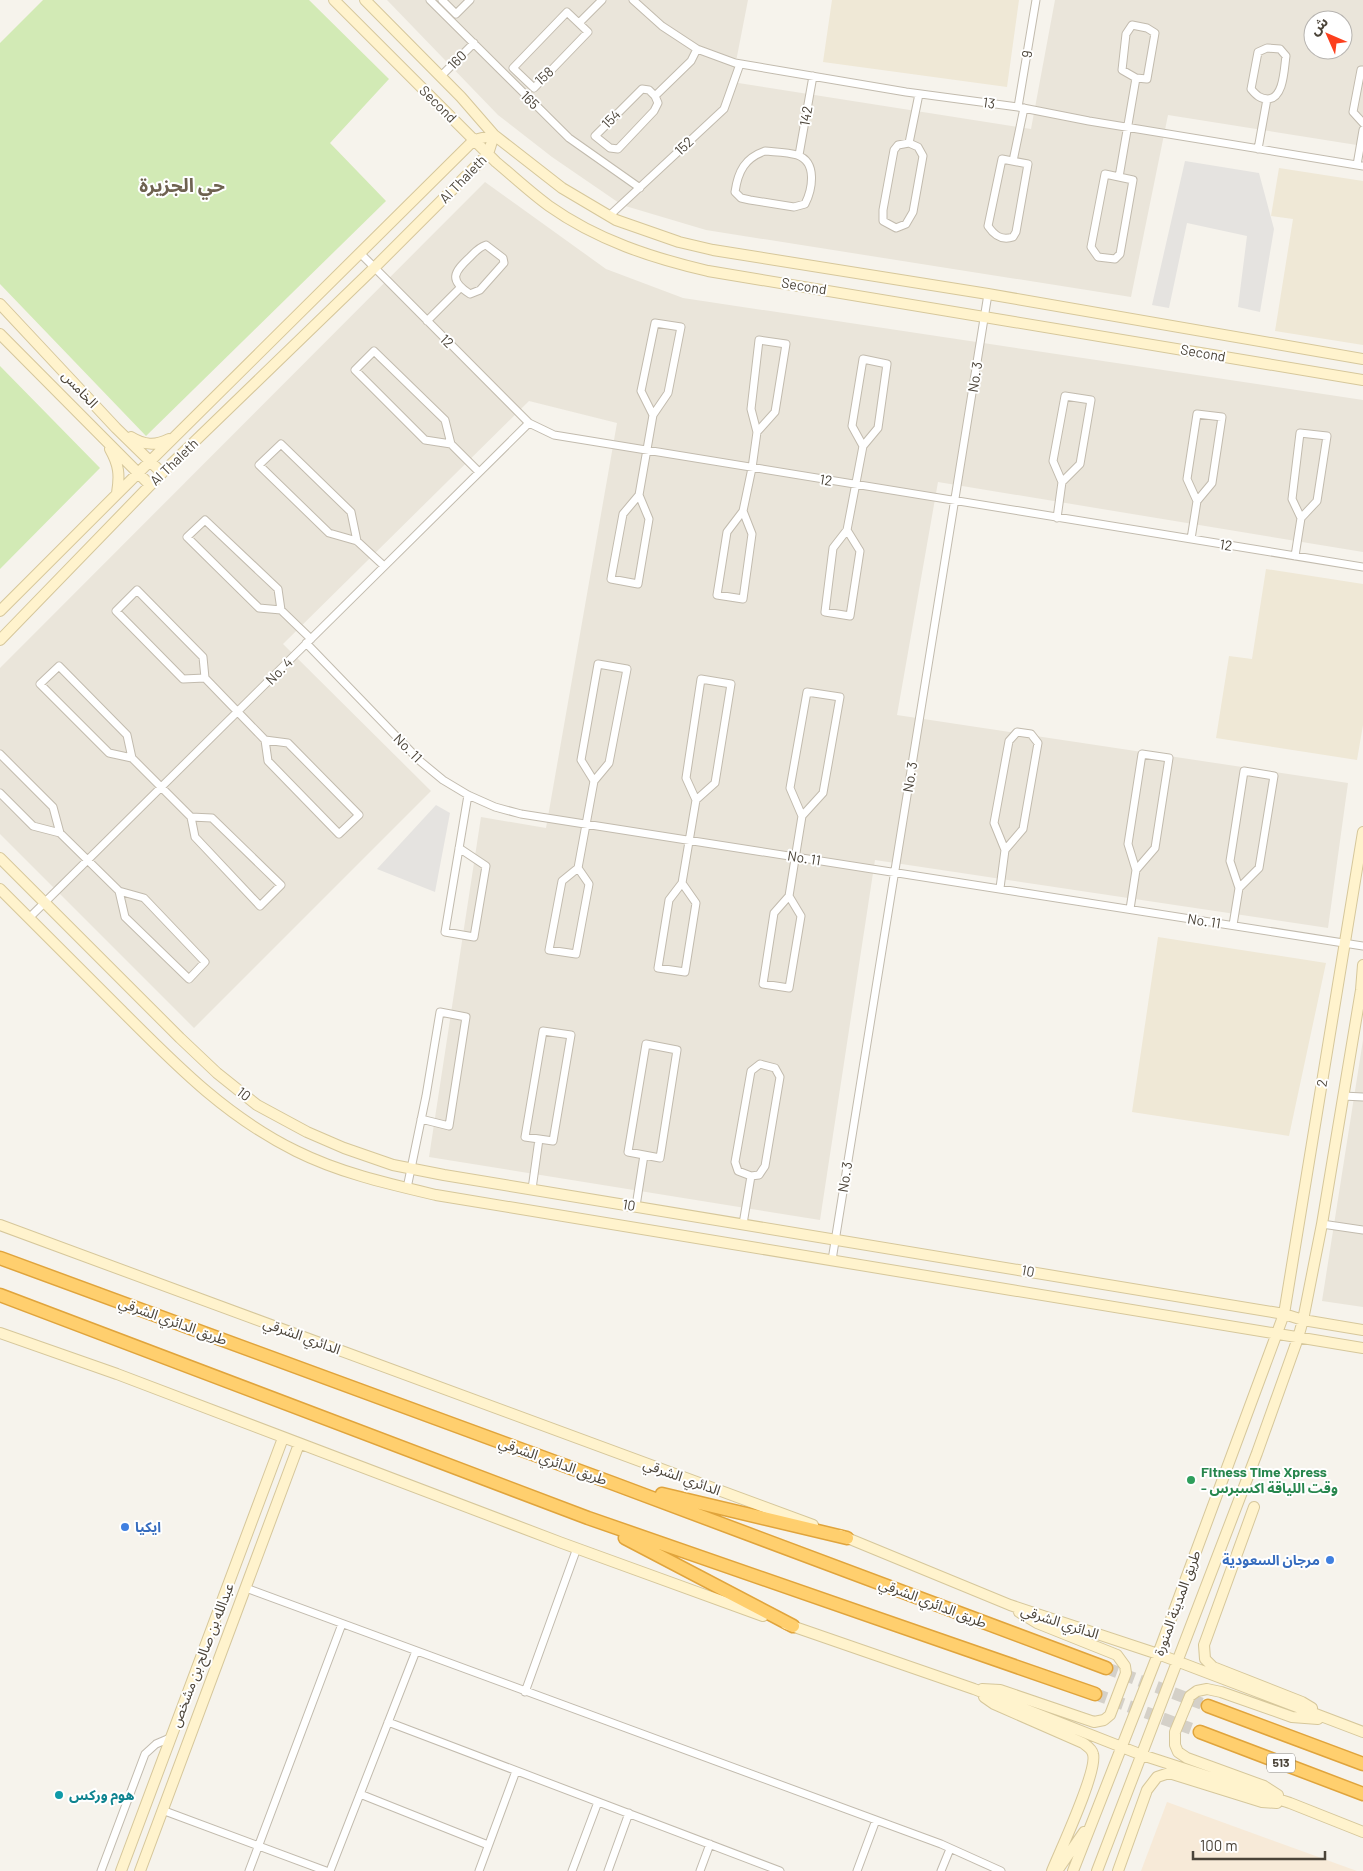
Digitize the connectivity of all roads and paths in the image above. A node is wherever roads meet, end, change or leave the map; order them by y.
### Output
1 (334, 0) edge
2 (365, 0) edge
3 (430, 0) edge
4 (442, 0) edge
5 (470, 0) edge
6 (602, 0) edge
7 (633, 0) edge
8 (1036, 0) edge
9 (579, 23) junction
10 (474, 43) junction
11 (698, 49) junction
12 (740, 64) junction
13 (1363, 70) edge
14 (440, 76) junction
15 (813, 76) junction
16 (1136, 78) junction
17 (919, 94) junction
18 (655, 96) junction
19 (1267, 99) junction
20 (1021, 108) junction
21 (1363, 123) edge
22 (1128, 127) junction
23 (1363, 130) edge
24 (494, 136) junction
25 (474, 140) junction
26 (910, 143) junction
27 (1258, 150) junction
28 (488, 154) junction
29 (799, 155) junction
30 (1013, 161) junction
31 (1360, 166) edge
32 (1119, 177) junction
33 (640, 188) junction
34 (609, 216) junction
35 (360, 254) junction
36 (374, 268) junction
37 (461, 287) junction
38 (988, 294) junction
39 (0, 304) edge
40 (985, 316) junction
41 (427, 321) junction
42 (0, 334) edge
43 (1363, 359) edge
44 (1363, 380) edge
45 (654, 415) junction
46 (529, 423) junction
47 (116, 428) junction
48 (757, 432) junction
49 (176, 435) junction
50 (105, 440) junction
51 (451, 444) junction
52 (863, 446) junction
53 (647, 450) junction
54 (150, 461) junction
55 (752, 468) junction
56 (479, 472) junction
57 (138, 473) junction
58 (162, 473) junction
59 (1062, 482) junction
60 (150, 485) junction
61 (856, 485) junction
62 (116, 494) junction
63 (639, 495) junction
64 (955, 501) junction
65 (1197, 501) junction
66 (743, 511) junction
67 (1057, 518) junction
68 (1301, 518) junction
69 (848, 530) junction
70 (1191, 539) junction
71 (357, 541) junction
72 (1295, 556) junction
73 (384, 566) junction
74 (1363, 567) edge
75 (280, 610) junction
76 (0, 611) edge
77 (0, 640) edge
78 (309, 641) junction
79 (205, 678) junction
80 (238, 712) junction
81 (265, 740) junction
82 (0, 754) edge
83 (132, 758) junction
84 (594, 781) junction
85 (161, 787) junction
86 (0, 793) edge
87 (468, 795) junction
88 (696, 800) junction
89 (802, 816) junction
90 (191, 817) junction
91 (585, 824) junction
92 (1363, 832) edge
93 (60, 833) junction
94 (689, 840) junction
95 (459, 848) junction
96 (1005, 850) junction
97 (795, 856) junction
98 (0, 858) edge
99 (88, 861) junction
100 (578, 868) junction
101 (1136, 870) junction
102 (895, 872) junction
103 (682, 883) junction
104 (1000, 888) junction
105 (1239, 888) junction
106 (0, 889) edge
107 (119, 891) junction
108 (789, 896) junction
109 (45, 903) junction
110 (1130, 909) junction
111 (29, 918) junction
112 (1233, 925) junction
113 (1345, 943) junction
114 (1363, 946) edge
115 (1363, 965) edge
116 (1362, 990) edge
117 (1343, 1096) junction
118 (1363, 1097) edge
119 (421, 1119) junction
120 (539, 1139) junction
121 (644, 1156) junction
122 (411, 1168) junction
123 (751, 1176) junction
124 (407, 1188) junction
125 (532, 1189) junction
126 (636, 1206) junction
127 (0, 1224) edge
128 (743, 1224) junction
129 (1322, 1224) junction
130 (1363, 1230) edge
131 (835, 1239) junction
132 (0, 1258) edge
133 (832, 1260) junction
134 (0, 1295) edge
135 (1284, 1314) junction
136 (1303, 1320) junction
137 (1363, 1330) edge
138 (1276, 1333) junction
139 (0, 1334) edge
140 (1298, 1338) junction
141 (1363, 1348) edge
142 (283, 1438) junction
143 (299, 1444) junction
144 (612, 1483) junction
145 (1254, 1507) dead end
146 (588, 1518) junction
147 (847, 1538) junction
148 (576, 1548) junction
149 (246, 1588) junction
150 (1010, 1605) junction
151 (342, 1624) junction
152 (793, 1626) junction
153 (416, 1651) junction
154 (1158, 1654) junction
155 (1178, 1661) junction
156 (1106, 1668) tunnel mouth
157 (974, 1689) junction
158 (525, 1692) junction
159 (1095, 1694) tunnel mouth
160 (1208, 1706) tunnel mouth
161 (1332, 1720) junction
162 (388, 1722) junction
163 (1200, 1732) tunnel mouth
164 (1363, 1732) edge
165 (170, 1738) junction
166 (1120, 1747) junction
167 (1142, 1755) junction
168 (1363, 1764) edge
169 (516, 1771) junction
170 (360, 1794) junction
171 (1363, 1794) edge
172 (598, 1802) junction
173 (1290, 1803) junction
174 (162, 1810) junction
175 (629, 1814) junction
176 (1093, 1819) junction
177 (876, 1820) junction
178 (1363, 1832) edge
179 (710, 1844) junction
180 (488, 1845) junction
181 (258, 1846) junction
182 (950, 1849) junction
183 (1103, 1855) junction
184 (101, 1871) edge
185 (121, 1871) edge
186 (140, 1871) edge
187 (249, 1871) edge
188 (326, 1871) edge
189 (330, 1871) edge
190 (479, 1871) edge
191 (572, 1871) edge
192 (608, 1871) edge
193 (700, 1871) edge
194 (780, 1871) edge
195 (856, 1871) edge
196 (941, 1871) edge
197 (1001, 1871) edge
198 (1052, 1871) edge
199 (1057, 1871) edge
200 (1073, 1871) edge
201 (1097, 1871) edge
202 (1102, 1871) edge
203 (1118, 1871) edge

1 - 25 street, Second
2 - 14 street, Second
3 - 10 street, 165
4 - 5 street
6 - 9 street
7 - 11 street, 13
8 - 20 street, 9
9 - 9 street, 158
10 - 14 street, 160
10 - 33 street, 165
11 - 12 street, 13
11 - 18 street, 154
12 - 15 street, 13
12 - 33 street, 152
13 - 21 street
14 - 24 street, Second
15 - 17 street, 13
15 - 29 street, 142
16 - 16 street
16 - 22 street
17 - 20 street, 13
17 - 26 street
18 - 18 street, 154
19 - 19 street
19 - 27 street
20 - 22 street, 13
20 - 30 street, 9
22 - 27 street, 13
22 - 32 street
23 - 31 street
24 - 25 street, Al Thaleth
24 - 28 street, Al Thaleth
24 - 34 street, Second
25 - 28 street, Second
25 - 35 street, Al Thaleth
26 - 26 street
27 - 31 street, 13
28 - 36 street, Al Thaleth
28 - 40 street, Second
29 - 29 street
30 - 30 street
32 - 32 street
33 - 34 street, 152
34 - 38 street, Second
35 - 36 street, 12
35 - 49 street, Al Thaleth
36 - 41 street, 12
36 - 58 street, Al Thaleth
37 - 37 street
37 - 41 street
38 - 40 street, No. 3
38 - 43 street, Second
39 - 47 street, الخامس
40 - 44 street, Second
40 - 64 street, No. 3
41 - 46 street, 12
42 - 50 street, الخامس
45 - 45 street
45 - 53 street
46 - 53 street, 12
46 - 56 street, No. 4
47 - 49 street
47 - 54 street, الخامس
48 - 48 street
48 - 55 street
49 - 54 street, Al Thaleth
50 - 57 street, الخامس
50 - 62 street
51 - 51 street
51 - 56 street
52 - 52 street
52 - 61 street
53 - 55 street, 12
53 - 63 street
54 - 57 street, Al Thaleth
54 - 58 street, الخامس
55 - 61 street, 12
55 - 66 street
56 - 73 street, No. 4
57 - 60 street, الخامس
57 - 62 street, Al Thaleth
58 - 60 street, Al Thaleth
59 - 59 street
59 - 67 street
60 - 77 street, Al Thaleth
61 - 64 street, 12
61 - 69 street
62 - 76 street, Al Thaleth
63 - 63 street
64 - 67 street, 12
64 - 102 street, No. 3
65 - 65 street
65 - 70 street
66 - 66 street
67 - 70 street, 12
68 - 68 street
68 - 72 street
69 - 69 street
70 - 72 street, 12
71 - 71 street
71 - 73 street
72 - 74 street, 12
73 - 78 street, No. 4
75 - 75 street
75 - 78 street, No. 11
78 - 80 street, No. 4
78 - 87 street, No. 11
79 - 79 street
79 - 80 street
80 - 81 street
80 - 85 street, No. 4
81 - 81 street
82 - 93 street
83 - 83 street
83 - 85 street
84 - 84 street
84 - 91 street
85 - 90 street
85 - 99 street, No. 4
86 - 93 street
87 - 91 street, No. 11
87 - 95 street
88 - 88 street
88 - 94 street
89 - 89 street
89 - 97 street
90 - 90 street
91 - 94 street, No. 11
91 - 100 street
92 - 113 street, 2
93 - 99 street
94 - 97 street, No. 11
94 - 103 street
95 - 95 street
96 - 96 street
96 - 104 street
97 - 102 street, No. 11
97 - 108 street
98 - 109 street, 10
99 - 107 street
99 - 109 street, No. 4
100 - 100 street
101 - 101 street
101 - 110 street
102 - 104 street, No. 11
102 - 131 street, No. 3
103 - 103 street
104 - 110 street, No. 11
105 - 105 street
105 - 112 street
106 - 111 street, 10
107 - 107 street
108 - 108 street
109 - 111 street, No. 4
109 - 122 street, 10
110 - 112 street, No. 11
111 - 124 street, 10
112 - 113 street, No. 11
113 - 114 street, No. 11
113 - 135 street, 2
115 - 116 street, 2
116 - 117 street, 2
117 - 118 street
117 - 129 street, 2
119 - 119 street
119 - 122 street
120 - 120 street
120 - 125 street
121 - 121 street
121 - 126 street
122 - 124 street
122 - 125 street, 10
123 - 123 street
123 - 128 street
124 - 133 street, 10
125 - 126 street, 10
126 - 128 street, 10
127 - 147 street, الدائري الشرقي
128 - 131 street, 10
129 - 130 street
129 - 136 street, 2
131 - 133 street, No. 3
131 - 135 street, 10
132 - 144 highway, طريق الدائري الشرقي
133 - 138 street, 10
134 - 146 highway
135 - 136 street, 10
135 - 138 street, 2
136 - 137 street, 10
136 - 140 street, 2
138 - 140 street, 10
138 - 154 street, طريق المدينة المنورة
139 - 142 street
140 - 141 street, 10
140 - 155 street, طريق المدينة المنورة
142 - 143 street
142 - 165 street, عبدالله بن صالح بن مشخص
143 - 148 street
143 - 149 street, عبدالله بن صالح بن مشخص
144 - 147 highway
144 - 156 highway, طريق الدائري الشرقي
145 - 161 street
146 - 152 highway
146 - 159 highway
147 - 150 street, الدائري الشرقي
148 - 152 street
148 - 158 street
149 - 151 street
149 - 174 street, عبدالله بن صالح بن مشخص
150 - 154 street, الدائري الشرقي
150 - 157 street
151 - 153 street
151 - 181 street
152 - 157 street
153 - 158 street
153 - 162 street
154 - 155 street, الدائري الشرقي
154 - 166 street, طريق المدينة المنورة
155 - 161 street, الدائري الشرقي
155 - 167 street, طريق المدينة المنورة
157 - 166 street
157 - 198 street
158 - 177 street
160 - 168 highway, 513
161 - 164 street, الدائري الشرقي
161 - 173 street
162 - 169 street
162 - 170 street
163 - 171 highway, 513
165 - 184 street
165 - 185 street, عبدالله بن صالح بن مشخص
166 - 167 street
166 - 176 street, طريق المدينة المنورة
167 - 173 street
167 - 183 street, طريق المدينة المنورة
169 - 172 street
169 - 180 street
170 - 180 street
170 - 189 street
172 - 175 street
172 - 191 street
173 - 178 street
173 - 203 street
174 - 181 street
174 - 186 street, عبدالله بن صالح بن مشخص
175 - 179 street
175 - 192 street
176 - 199 street
176 - 200 street, طريق المدينة المنورة
177 - 182 street
177 - 195 street
179 - 193 street
179 - 194 street
180 - 190 street
181 - 187 street
181 - 188 street
182 - 196 street
182 - 197 street
183 - 201 street, طريق المدينة المنورة
183 - 202 street

